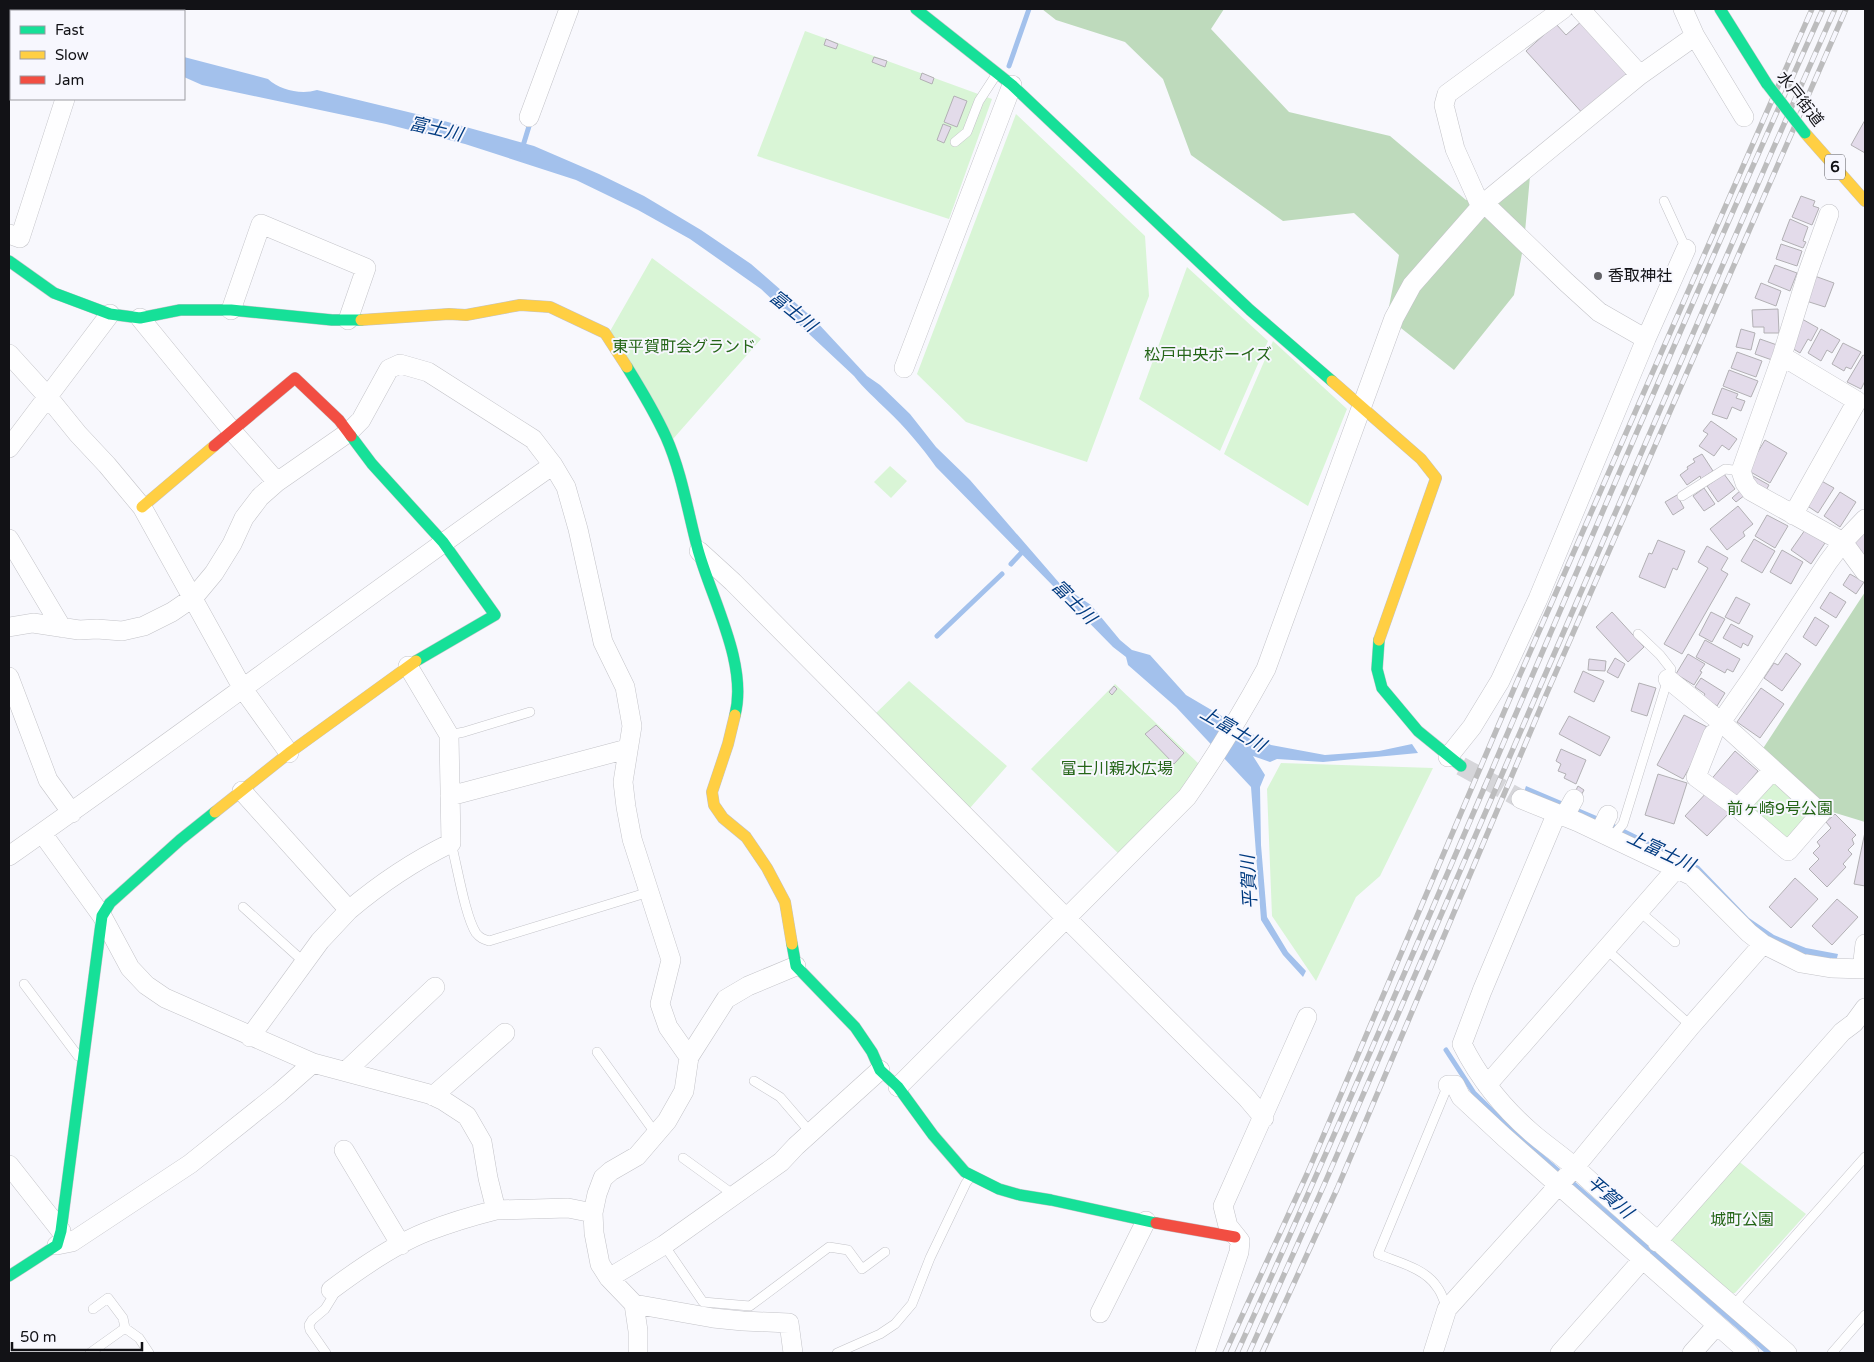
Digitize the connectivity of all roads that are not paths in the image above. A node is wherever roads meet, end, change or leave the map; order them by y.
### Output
1 (569, 9) edge
2 (916, 9) edge
3 (1563, 9) edge
4 (1580, 9) edge
5 (1683, 9) edge
6 (1720, 9) edge
7 (1695, 36) junction
8 (1640, 75) junction
9 (1005, 79) junction
10 (65, 100) edge
11 (530, 117) dead end
12 (1744, 117) dead end
13 (955, 142) dead end
14 (1664, 201) dead end
15 (1865, 201) edge
16 (1482, 205) junction
17 (1829, 214) dead end
18 (14, 236) edge
19 (1686, 249) joint
20 (10, 261) edge
21 (231, 310) junction
22 (110, 314) junction
23 (140, 318) junction
24 (348, 320) junction
25 (1646, 339) junction
26 (9, 354) edge
27 (1782, 356) junction
28 (904, 368) dead end
29 (48, 396) junction
30 (1361, 408) junction
31 (233, 432) junction
32 (349, 432) junction
33 (9, 448) edge
34 (553, 465) junction
35 (1741, 471) junction
36 (277, 482) junction
37 (1682, 496) dead end
38 (142, 507) junction
39 (1793, 515) junction
40 (1865, 519) edge
41 (9, 539) edge
42 (443, 542) junction
43 (1843, 542) junction
44 (698, 550) junction
45 (1865, 572) edge
46 (194, 597) junction
47 (9, 627) edge
48 (62, 628) junction
49 (1638, 634) dead end
50 (408, 666) junction
51 (9, 677) edge
52 (1668, 679) junction
53 (243, 689) junction
54 (530, 712) dead end
55 (1717, 728) junction
56 (448, 735) junction
57 (627, 749) junction
58 (289, 753) junction
59 (1455, 761) joint
60 (1773, 770) junction
61 (242, 791) junction
62 (450, 796) junction
63 (1521, 799) tunnel mouth
64 (1574, 799) dead end
65 (1738, 808) junction
66 (72, 813) junction
67 (1561, 816) junction
68 (1608, 828) junction
69 (42, 833) junction
70 (452, 843) junction
71 (9, 856) edge
72 (1676, 869) junction
73 (649, 892) junction
74 (244, 907) dead end
75 (349, 910) junction
76 (1640, 911) junction
77 (102, 916) junction
78 (1067, 919) junction
79 (1676, 942) dead end
80 (1763, 944) junction
81 (1865, 947) edge
82 (1606, 949) junction
83 (304, 962) junction
84 (796, 966) junction
85 (1864, 969) edge
86 (24, 984) dead end
87 (435, 987) dead end
88 (1865, 1008) edge
89 (1308, 1017) dead end
90 (1691, 1026) junction
91 (505, 1033) dead end
92 (250, 1036) junction
93 (597, 1052) dead end
94 (689, 1057) junction
95 (83, 1062) junction
96 (313, 1062) junction
97 (880, 1070) junction
98 (346, 1071) junction
99 (754, 1080) dead end
100 (1448, 1085) joint
101 (1487, 1085) junction
102 (898, 1088) junction
103 (433, 1096) junction
104 (1264, 1118) junction
105 (811, 1133) junction
106 (656, 1134) junction
107 (344, 1150) dead end
108 (1865, 1157) edge
109 (683, 1158) dead end
110 (9, 1165) edge
111 (1575, 1167) junction
112 (972, 1176) junction
113 (1559, 1184) junction
114 (734, 1195) junction
115 (496, 1210) junction
116 (593, 1213) junction
117 (1146, 1221) junction
118 (1235, 1236) junction
119 (59, 1238) junction
120 (1658, 1242) junction
121 (402, 1245) junction
122 (664, 1245) junction
123 (886, 1252) dead end
124 (1643, 1259) junction
125 (9, 1276) edge
126 (609, 1278) junction
127 (331, 1290) joint
128 (634, 1304) junction
129 (1733, 1306) junction
130 (93, 1309) dead end
131 (1447, 1309) junction
132 (1100, 1313) dead end
133 (1865, 1315) edge
134 (1717, 1325) junction
135 (125, 1328) junction
136 (90, 1353) edge
137 (149, 1353) edge
138 (326, 1353) edge
139 (638, 1353) edge
140 (793, 1353) edge
141 (837, 1353) edge
142 (1206, 1353) edge
143 (1433, 1353) edge
144 (1560, 1353) edge
145 (1692, 1353) edge
146 (1749, 1353) edge
147 (1787, 1353) edge
148 (1832, 1353) edge

1 - 11 street
2 - 9 main road
3 - 16 street
4 - 8 street
5 - 7 street
6 - 15 main road, 水戸街道 / 6, bridge
7 - 8 street
7 - 12 street
8 - 16 street
9 - 13 lane
9 - 28 street
9 - 30 main road
10 - 18 street
14 - 19 lane
16 - 25 street
16 - 30 street
17 - 27 street
18 - 20 street
19 - 25 street
20 - 22 main road
21 - 23 main road
21 - 24 main road
21 - 24 street
22 - 23 main road
22 - 29 street
23 - 31 street
24 - 44 main road
25 - 59 street
26 - 29 street
27 - 35 street
27 - 39 street
29 - 33 street
29 - 38 street
30 - 59 main road
30 - 78 street
31 - 32 main road
31 - 36 street
31 - 38 main road
32 - 34 street
32 - 36 street
32 - 42 main road
34 - 42 street
34 - 57 street
35 - 37 lane
35 - 39 street
36 - 46 street
38 - 46 street
39 - 43 street
40 - 43 street
41 - 48 street
42 - 50 main road
42 - 53 street
43 - 45 street
43 - 55 street
44 - 78 street
44 - 84 main road
46 - 48 street
46 - 53 street
47 - 48 street
49 - 52 lane
50 - 56 street
50 - 58 main road
51 - 66 street
52 - 55 street
52 - 68 lane
53 - 58 street
53 - 66 street
54 - 56 lane
55 - 60 street
55 - 65 street
56 - 62 street
57 - 62 street
57 - 73 street
58 - 61 main road
60 - 65 street
60 - 65 street
61 - 75 street
61 - 77 main road
62 - 70 street
63 - 67 street
64 - 67 street
66 - 69 street
67 - 68 street
67 - 101 street
68 - 72 street
69 - 71 street
69 - 77 street
70 - 73 lane
70 - 75 street
72 - 76 street
72 - 80 street
73 - 94 street
74 - 83 lane
75 - 83 street
76 - 79 lane
76 - 82 street
77 - 92 street
77 - 95 main road
78 - 102 street
78 - 104 street
80 - 85 street
80 - 90 street
81 - 85 street
82 - 90 lane
82 - 101 street
83 - 92 street
84 - 94 street
84 - 97 main road
86 - 95 lane
87 - 98 street
88 - 120 street
89 - 104 street
90 - 111 street
91 - 103 street
92 - 96 street
93 - 106 lane
94 - 106 street
95 - 119 main road
96 - 98 street
96 - 119 street
97 - 102 main road
97 - 105 street
98 - 103 street
99 - 105 lane
100 - 113 street
100 - 131 lane
101 - 111 street
102 - 112 main road
103 - 115 street
104 - 118 street
105 - 114 street
106 - 116 street
107 - 121 street
108 - 129 lane
109 - 114 lane
110 - 119 street
111 - 113 street
111 - 120 street
112 - 117 main road
112 - 141 lane
113 - 124 street
113 - 131 street
114 - 122 street
115 - 116 street
115 - 121 street
116 - 126 street
117 - 118 main road
117 - 132 street
118 - 142 street
119 - 125 main road
120 - 129 street
121 - 127 street
122 - 123 lane
122 - 126 street
124 - 134 street
124 - 144 street
126 - 128 street
127 - 138 lane
128 - 139 street
128 - 140 street
129 - 147 street
130 - 135 lane
131 - 143 street
133 - 148 lane
134 - 145 street
134 - 146 street
135 - 136 lane
135 - 137 lane

